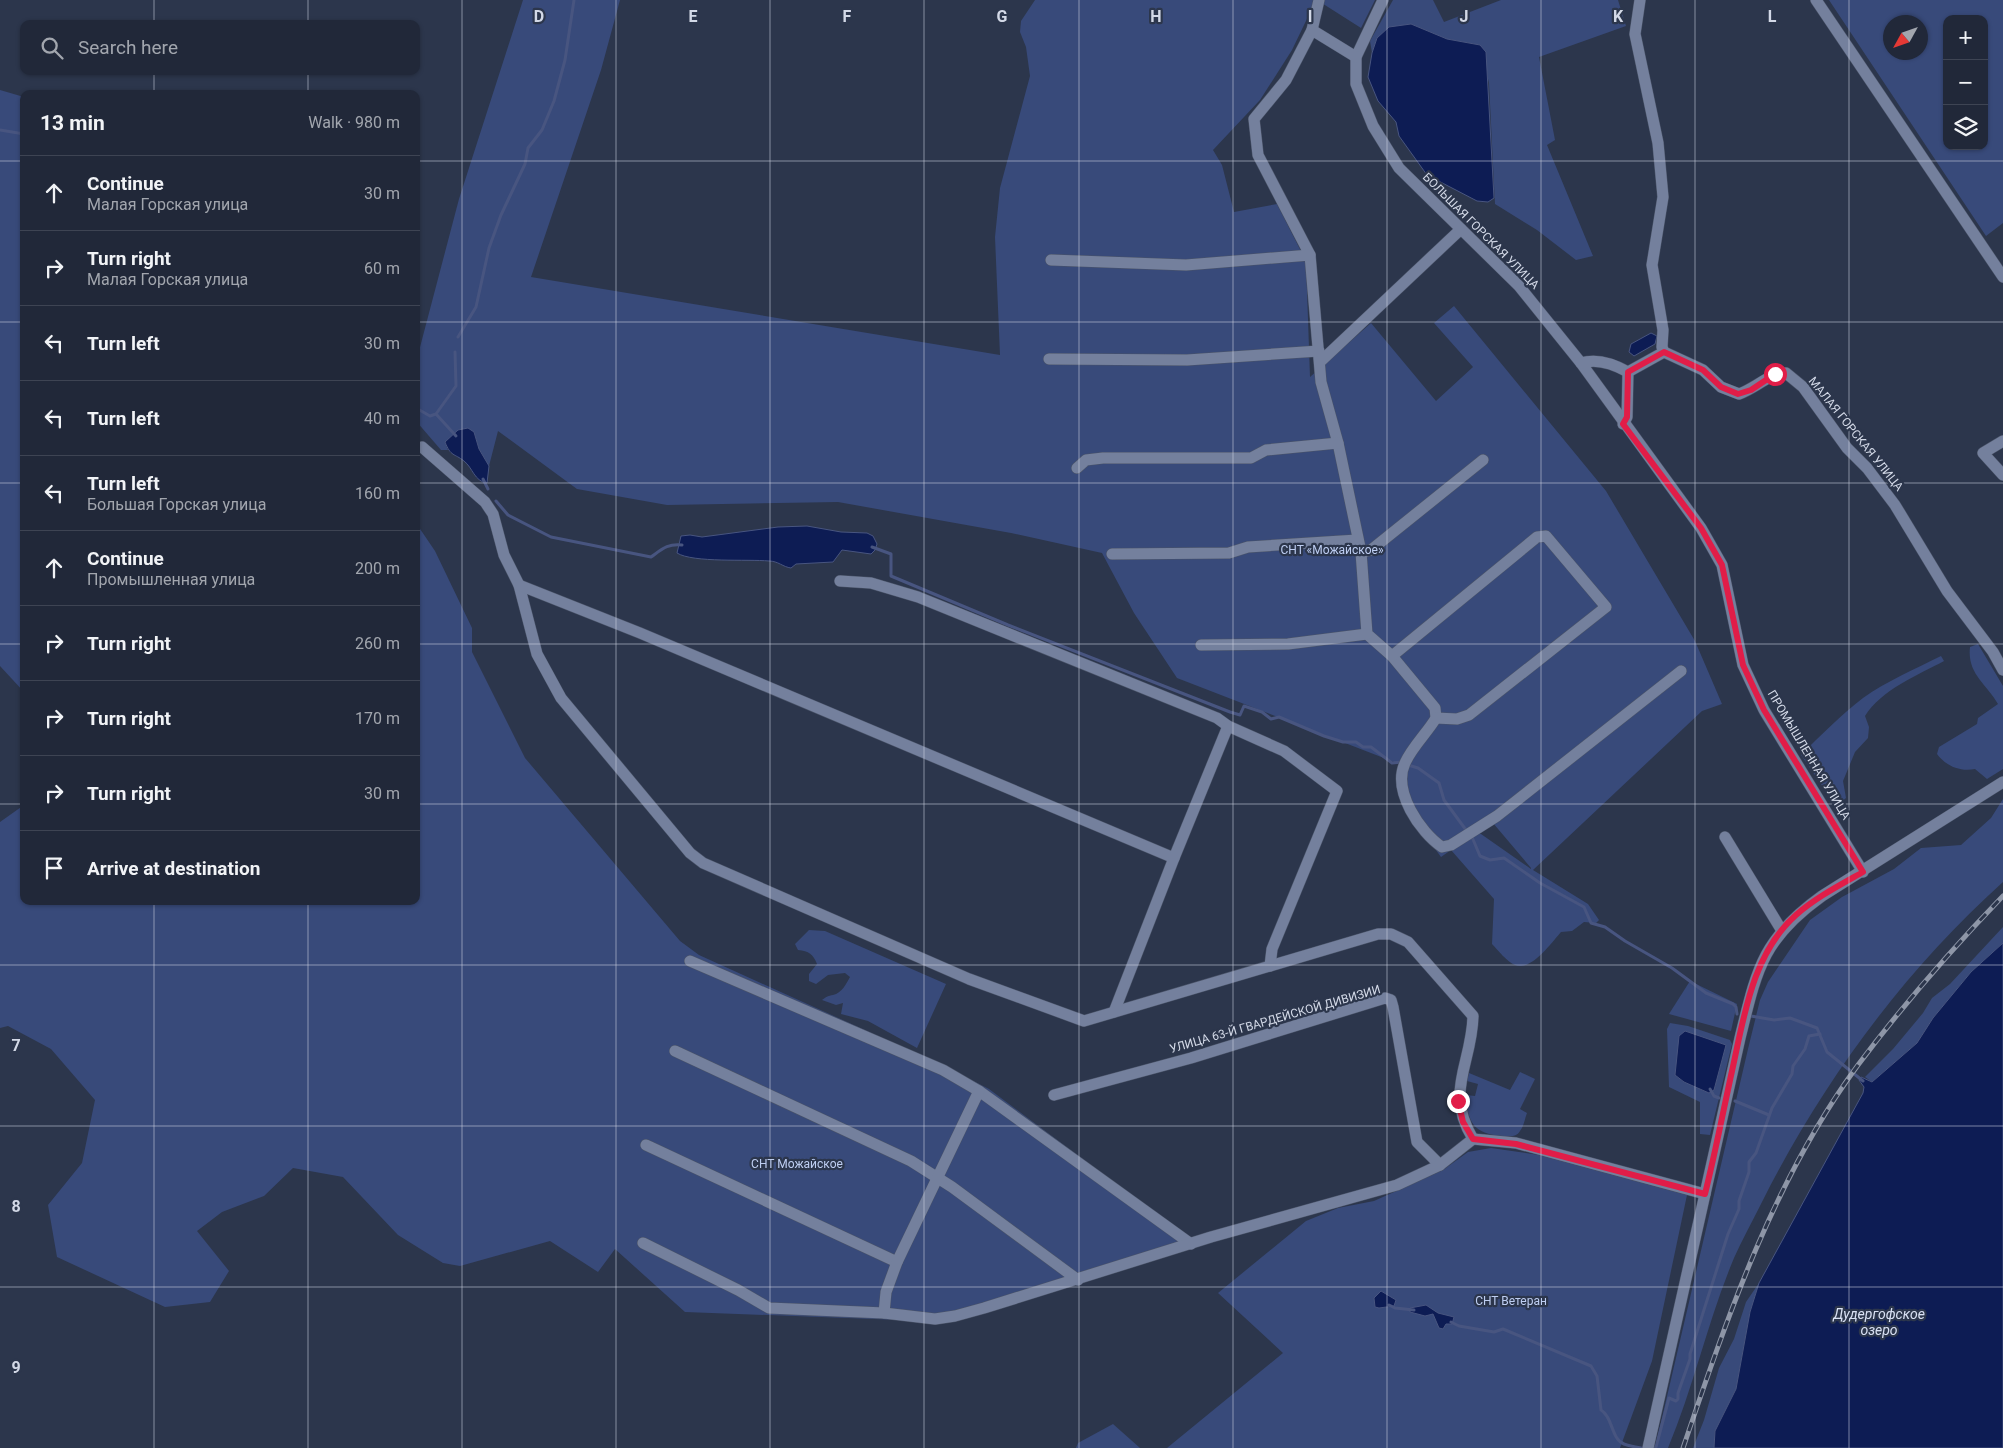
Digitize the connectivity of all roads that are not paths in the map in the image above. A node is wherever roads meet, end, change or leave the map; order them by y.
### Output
1 (1319, 0) edge
2 (1383, 0) edge
3 (1640, 0) edge
4 (1816, 0) edge
5 (1312, 30) junction
6 (1356, 57) junction
7 (1461, 229) junction
8 (1310, 255) junction
9 (1051, 260) dead end
10 (2003, 277) edge
11 (1664, 352) junction
12 (1320, 356) junction
13 (1049, 359) dead end
14 (1581, 363) junction
15 (1628, 372) junction
16 (1623, 424) junction
17 (2003, 441) edge
18 (1338, 444) junction
19 (422, 447) dead end
20 (1483, 460) dead end
21 (1077, 468) dead end
22 (2003, 475) edge
23 (1357, 540) junction
24 (1361, 552) junction
25 (1112, 554) dead end
26 (840, 581) dead end
27 (519, 585) junction
28 (1734, 620) joint
29 (1367, 634) junction
30 (1201, 645) dead end
31 (1392, 656) junction
32 (2003, 670) edge
33 (1681, 671) dead end
34 (1436, 718) junction
35 (1228, 726) junction
36 (2003, 782) edge
37 (1724, 837) dead end
38 (1174, 858) junction
39 (1863, 872) junction
40 (1782, 931) junction
41 (690, 961) dead end
42 (1270, 966) junction
43 (1114, 1012) junction
44 (675, 1052) dead end
45 (979, 1091) junction
46 (1054, 1095) dead end
47 (1473, 1139) junction
48 (646, 1145) dead end
49 (1440, 1164) junction
50 (938, 1178) junction
51 (1705, 1194) junction
52 (643, 1243) dead end
53 (1191, 1244) junction
54 (897, 1262) junction
55 (1078, 1280) junction
56 (884, 1313) junction
57 (1648, 1448) edge

1 - 5 street
2 - 6 street, БОЛЬШАЯ ГОРСКАЯ УЛИЦА
3 - 11 street
4 - 10 street
5 - 6 street
5 - 8 street
6 - 7 street, БОЛЬШАЯ ГОРСКАЯ УЛИЦА
7 - 12 street
7 - 14 street, БОЛЬШАЯ ГОРСКАЯ УЛИЦА
8 - 9 street
8 - 12 street
11 - 15 street
11 - 32 street, МАЛАЯ ГОРСКАЯ УЛИЦА
12 - 13 street
12 - 18 street
14 - 15 street
14 - 16 street, БОЛЬШАЯ ГОРСКАЯ УЛИЦА
15 - 16 street
16 - 28 street, БОЛЬШАЯ ГОРСКАЯ УЛИЦА
17 - 22 street
18 - 21 street
18 - 23 street
19 - 27 street
20 - 24 street
23 - 24 street
23 - 25 street
24 - 29 street
26 - 35 street
27 - 38 street
27 - 43 street
28 - 39 street, ПРОМЫШЛЕННАЯ УЛИЦА
29 - 30 street
29 - 31 street
31 - 34 street
31 - 34 street
33 - 34 street
35 - 38 street
35 - 42 street
36 - 39 street
37 - 40 street
38 - 43 street
39 - 40 street
40 - 51 street
41 - 45 street
42 - 43 street
42 - 47 street
44 - 50 street
45 - 50 street
45 - 53 street
46 - 49 street, УЛИЦА 63-Й ГВАРДЕЙСКОЙ ДИВИЗИИ
47 - 49 street
47 - 51 street
48 - 54 street
49 - 53 street
50 - 54 street
50 - 55 street
51 - 57 street
52 - 56 street
53 - 55 street
54 - 56 street
55 - 56 street

